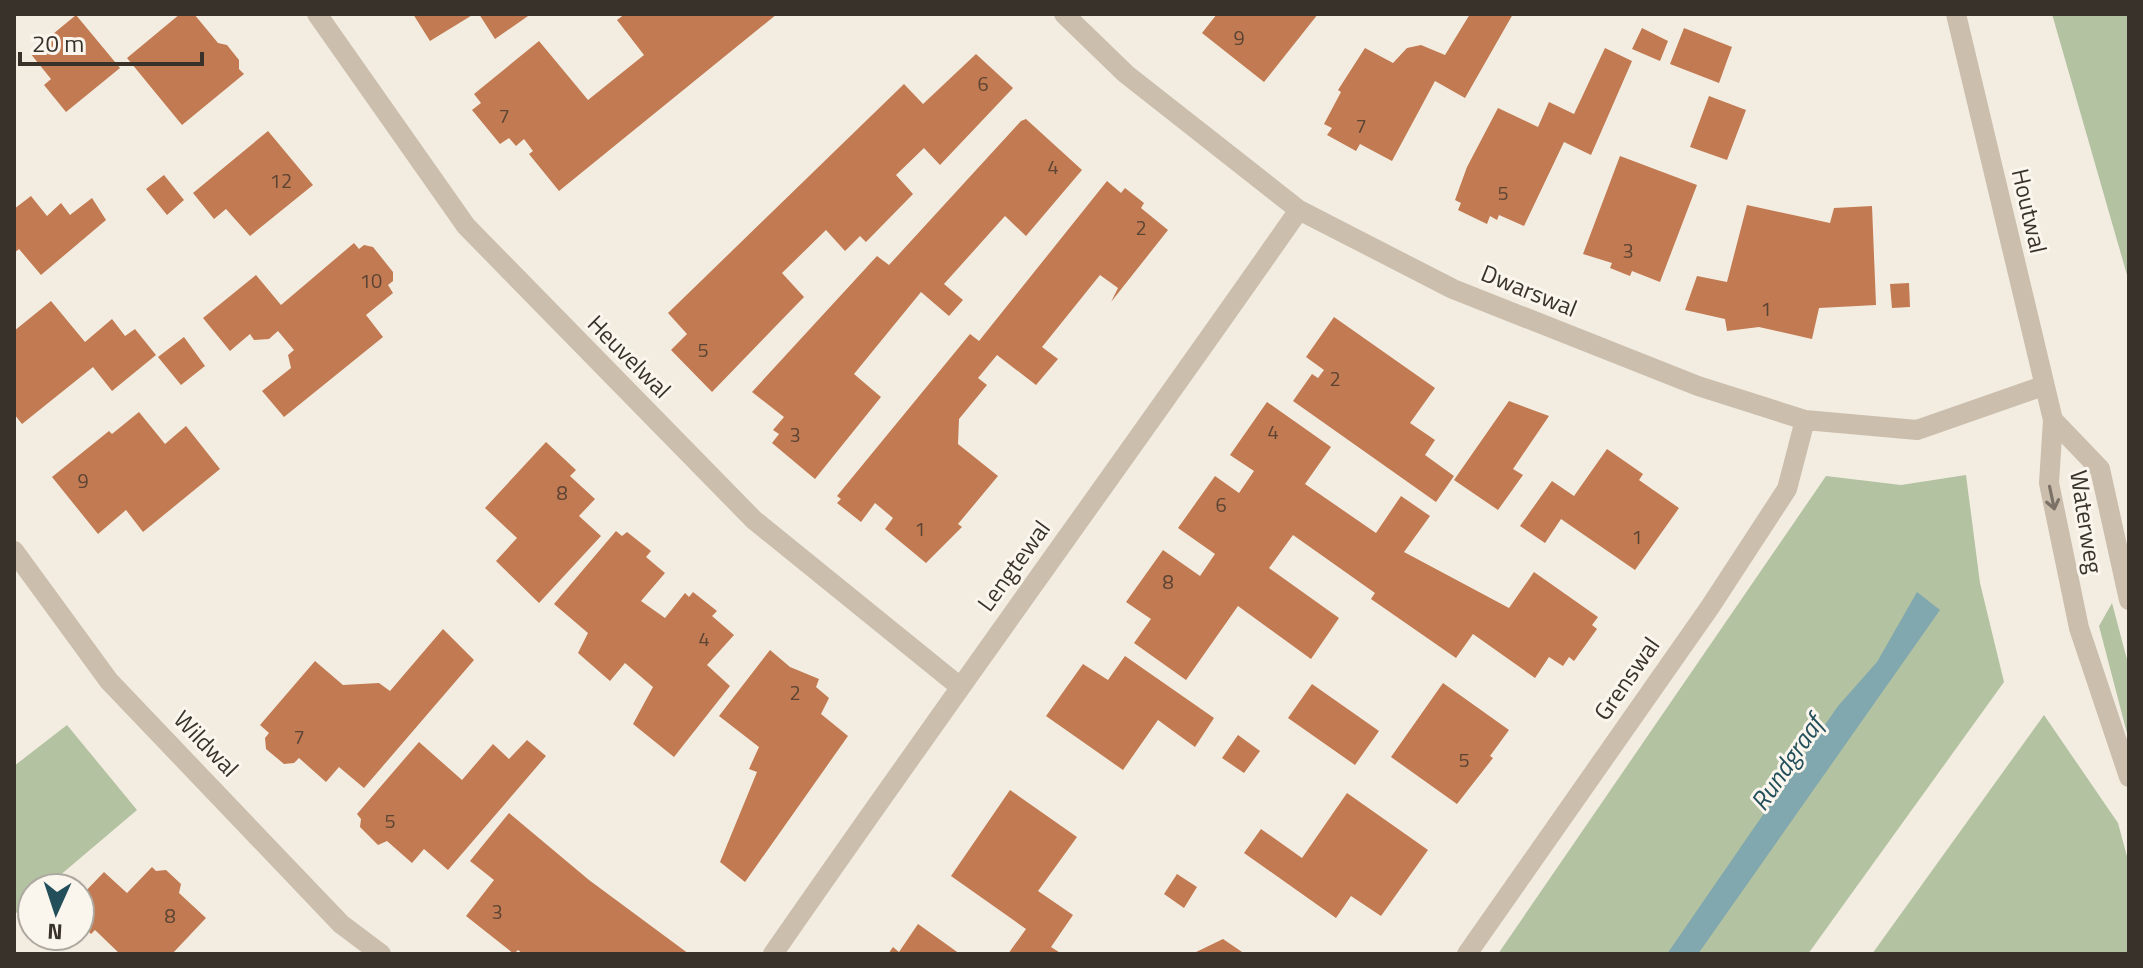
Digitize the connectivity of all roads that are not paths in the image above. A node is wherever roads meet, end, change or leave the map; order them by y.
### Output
1 (317, 14) edge
2 (1064, 14) edge
3 (1956, 14) edge
4 (1299, 210) junction
5 (2043, 386) junction
6 (1805, 420) junction
7 (2053, 420) junction
8 (14, 551) edge
9 (2129, 600) edge
10 (959, 686) junction
11 (2129, 777) edge
12 (381, 954) edge
13 (773, 954) edge
14 (1467, 954) edge

1 - 10 street, Heuvelwal
2 - 4 street, Dwarswal
3 - 5 street, Houtwal
4 - 6 street, Dwarswal
4 - 10 street, Lengtewal
5 - 6 street, Dwarswal
5 - 7 street, Houtwal
6 - 14 street, Grenswal
7 - 9 street, Waterweg
7 -> 11 street, Waterweg
8 - 12 street, Wildwal
10 - 13 street, Lengtewal

